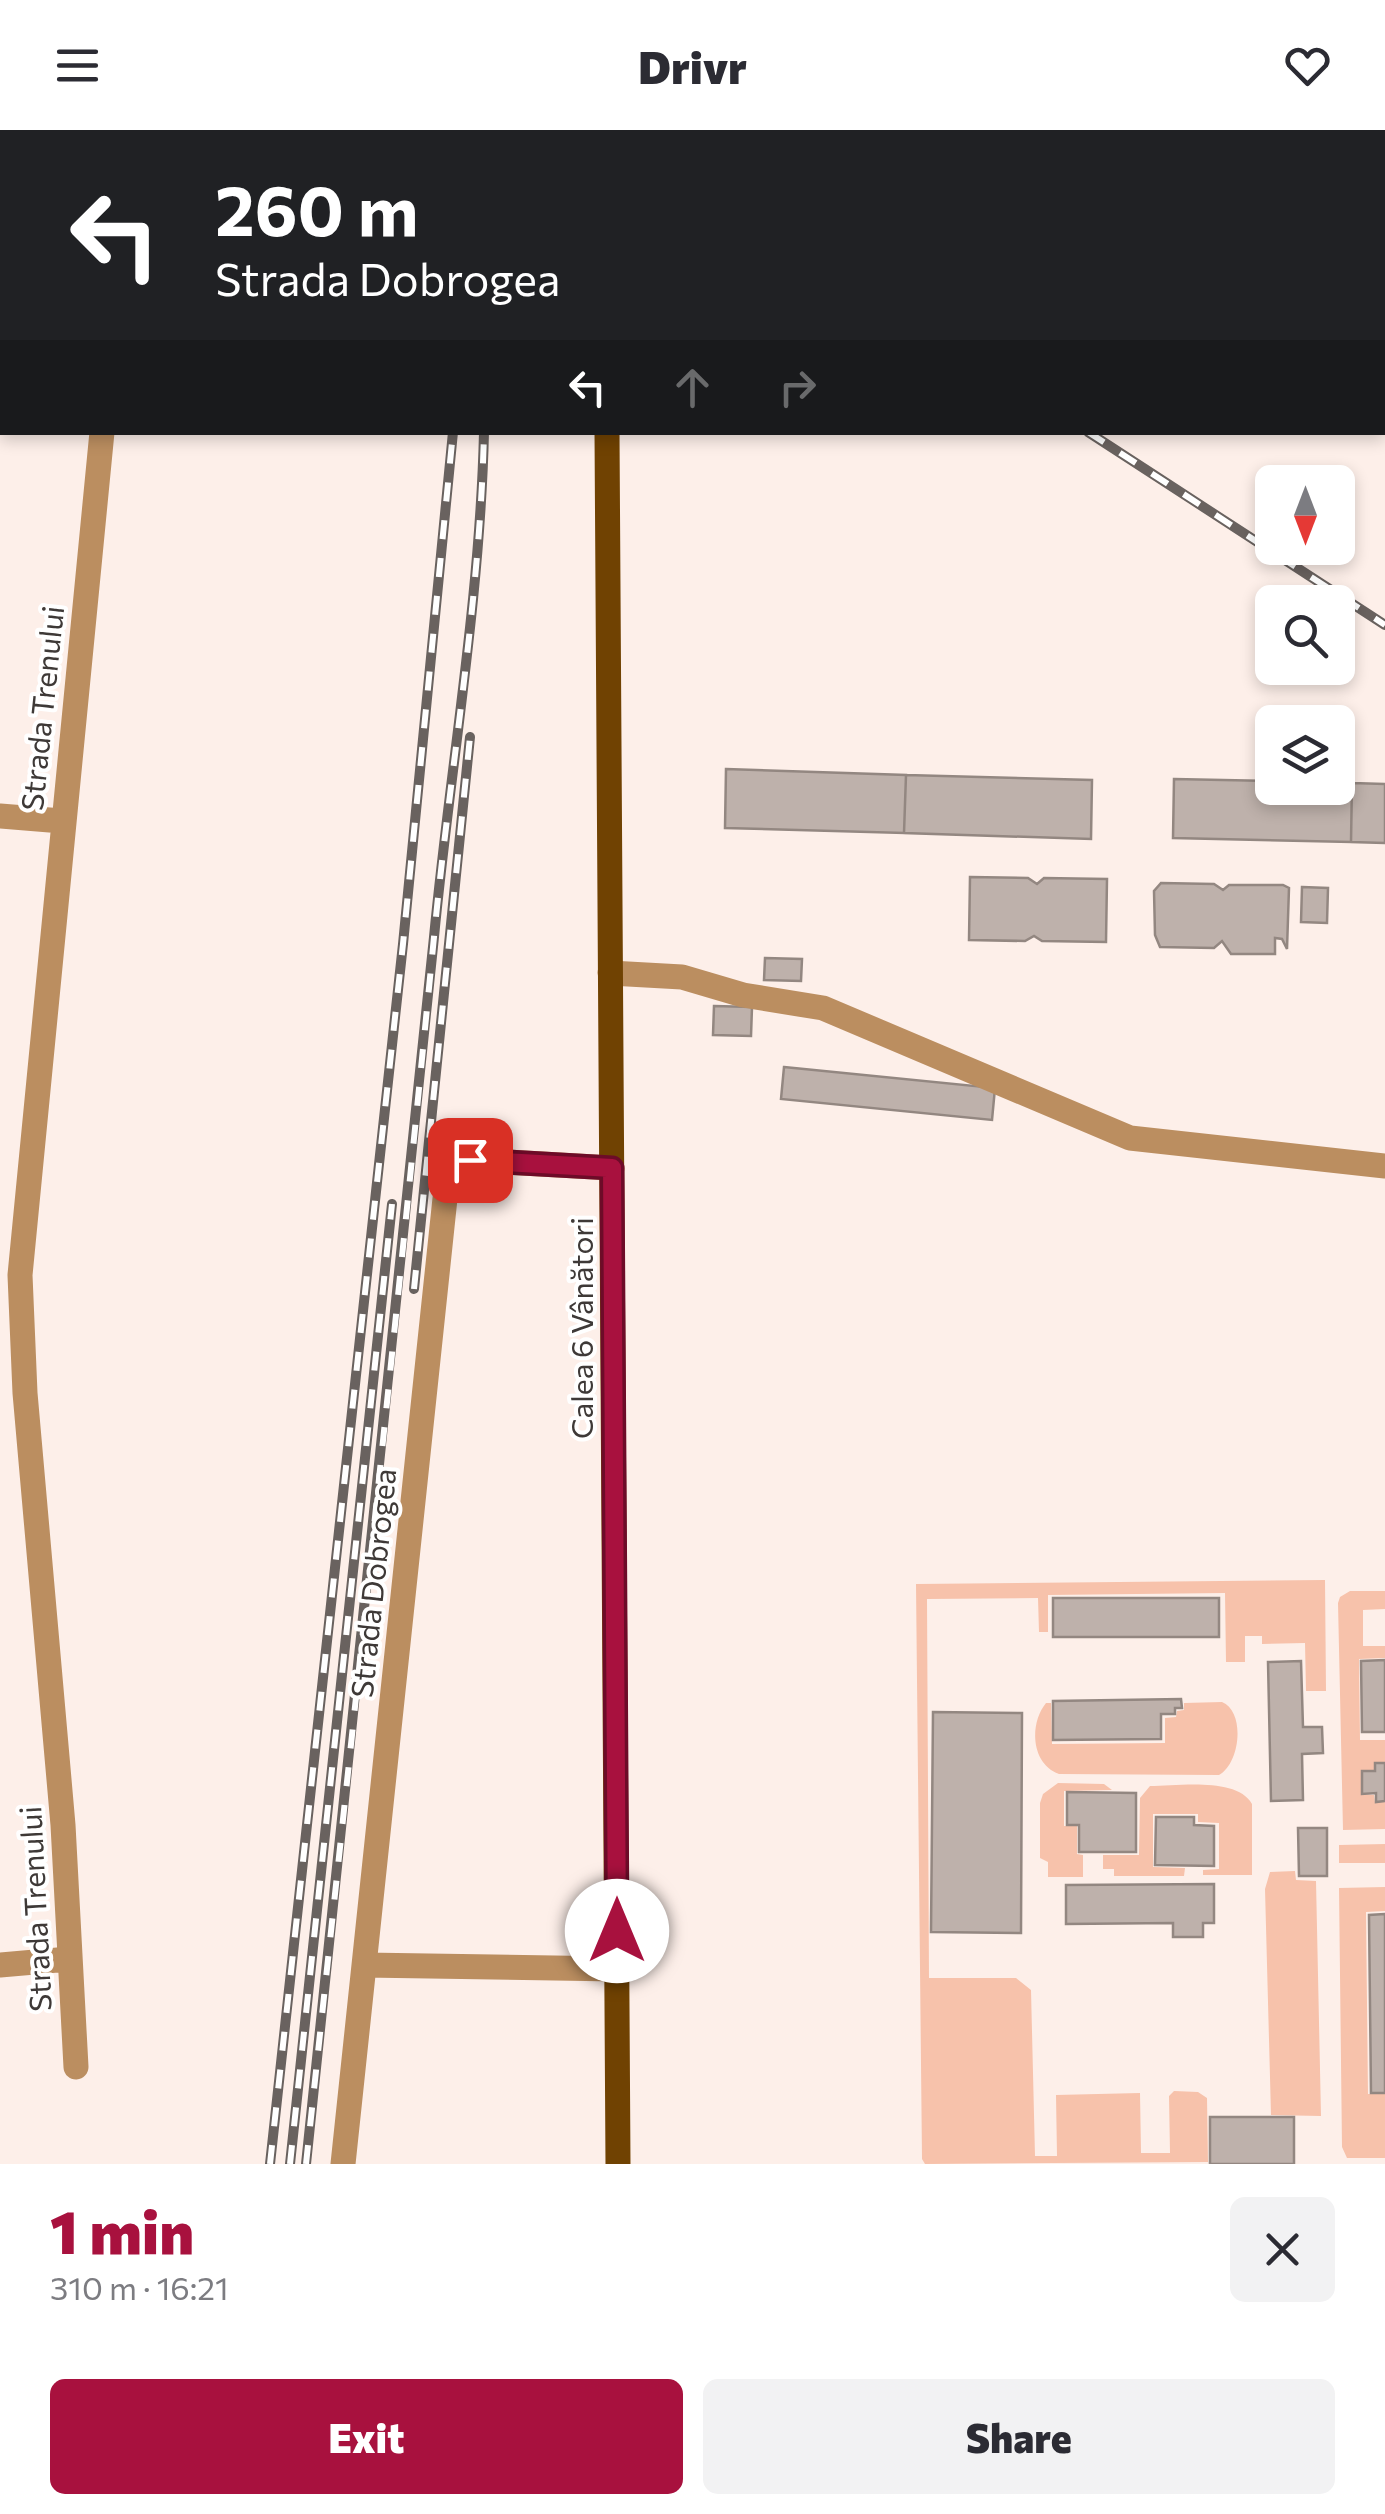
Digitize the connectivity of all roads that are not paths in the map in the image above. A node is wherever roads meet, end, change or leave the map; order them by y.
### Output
1 (102, 435) edge
2 (607, 435) edge
3 (0, 816) edge
4 (62, 821) junction
5 (610, 973) junction
6 (1385, 1166) edge
7 (612, 1168) junction
8 (68, 1958) junction
9 (0, 1965) edge
10 (364, 1965) junction
11 (618, 1969) junction
12 (76, 2067) dead end
13 (343, 2164) edge
14 (618, 2164) edge

1 - 4 street, Strada Trenului
2 - 5 main road, Calea 6 Vânători
3 - 4 street
4 - 8 street, Strada Trenului
5 - 6 street
5 - 7 main road, Calea 6 Vânători
7 - 10 street, Strada Dobrogea
7 - 11 main road, Calea 6 Vânători
8 - 9 street
8 - 12 street, Strada Trenului
10 - 11 street
10 - 13 street, Strada Dobrogea
11 - 14 main road, Calea 6 Vânători

